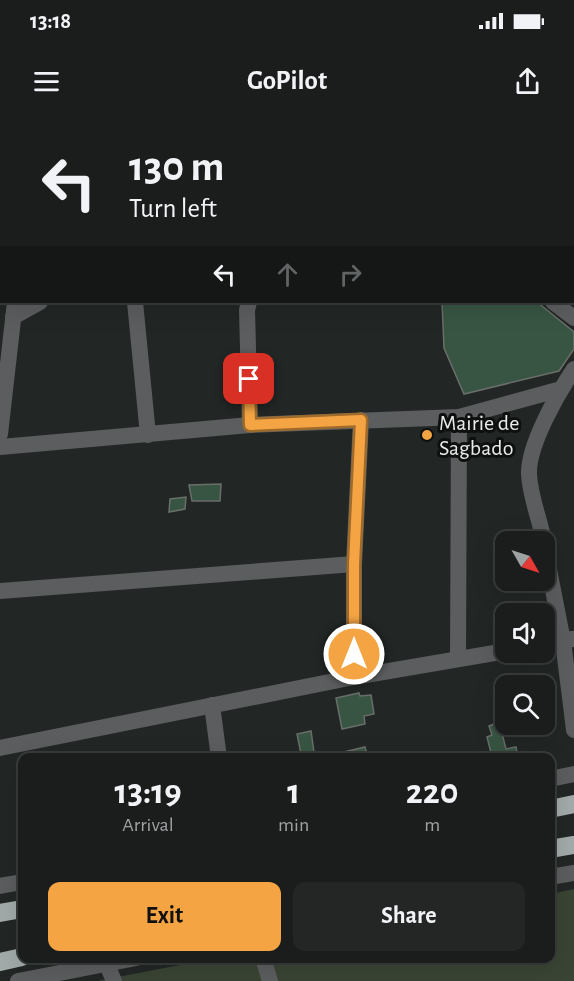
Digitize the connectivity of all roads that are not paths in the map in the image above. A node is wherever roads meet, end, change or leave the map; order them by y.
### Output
1 (36, 303) edge
2 (135, 303) edge
3 (249, 303) edge
4 (554, 303) edge
5 (14, 309) edge
6 (574, 318) edge
7 (574, 369) edge
8 (561, 389) junction
9 (459, 417) junction
10 (361, 420) junction
11 (250, 425) junction
12 (0, 434) edge
13 (148, 435) junction
14 (0, 447) edge
15 (541, 531) edge
16 (354, 564) junction
17 (555, 586) edge
18 (0, 591) edge
19 (569, 640) edge
20 (495, 653) edge
21 (459, 659) junction
22 (354, 677) junction
23 (212, 705) junction
24 (574, 730) edge
25 (0, 748) edge
26 (218, 753) edge
27 (574, 774) edge
28 (555, 778) edge
29 (574, 804) edge
30 (555, 808) edge
31 (574, 845) edge
32 (555, 848) edge
33 (574, 873) edge
34 (555, 876) edge
35 (18, 883) edge
36 (0, 886) edge
37 (18, 910) edge
38 (0, 913) edge
39 (18, 958) edge
40 (0, 962) edge
41 (111, 963) edge
42 (265, 963) edge
43 (106, 964) junction
44 (18, 981) edge
45 (114, 981) edge
46 (270, 981) edge

1 - 5 street
2 - 13 street
3 - 11 street
4 - 6 street
5 - 12 street
7 - 8 street
8 - 9 street
8 - 15 street
9 - 10 street
9 - 21 street
10 - 11 street
10 - 16 street
11 - 13 street
13 - 14 street
16 - 18 street
16 - 22 street
17 - 19 street
19 - 24 street
20 - 21 street
21 - 22 street
22 - 23 street
23 - 25 street
23 - 26 street
27 - 28 street
29 - 30 highway
31 - 32 highway
33 - 34 street
35 - 36 street
37 - 38 highway
39 - 40 highway
41 - 43 street
42 - 46 street
43 - 44 street
43 - 45 street

